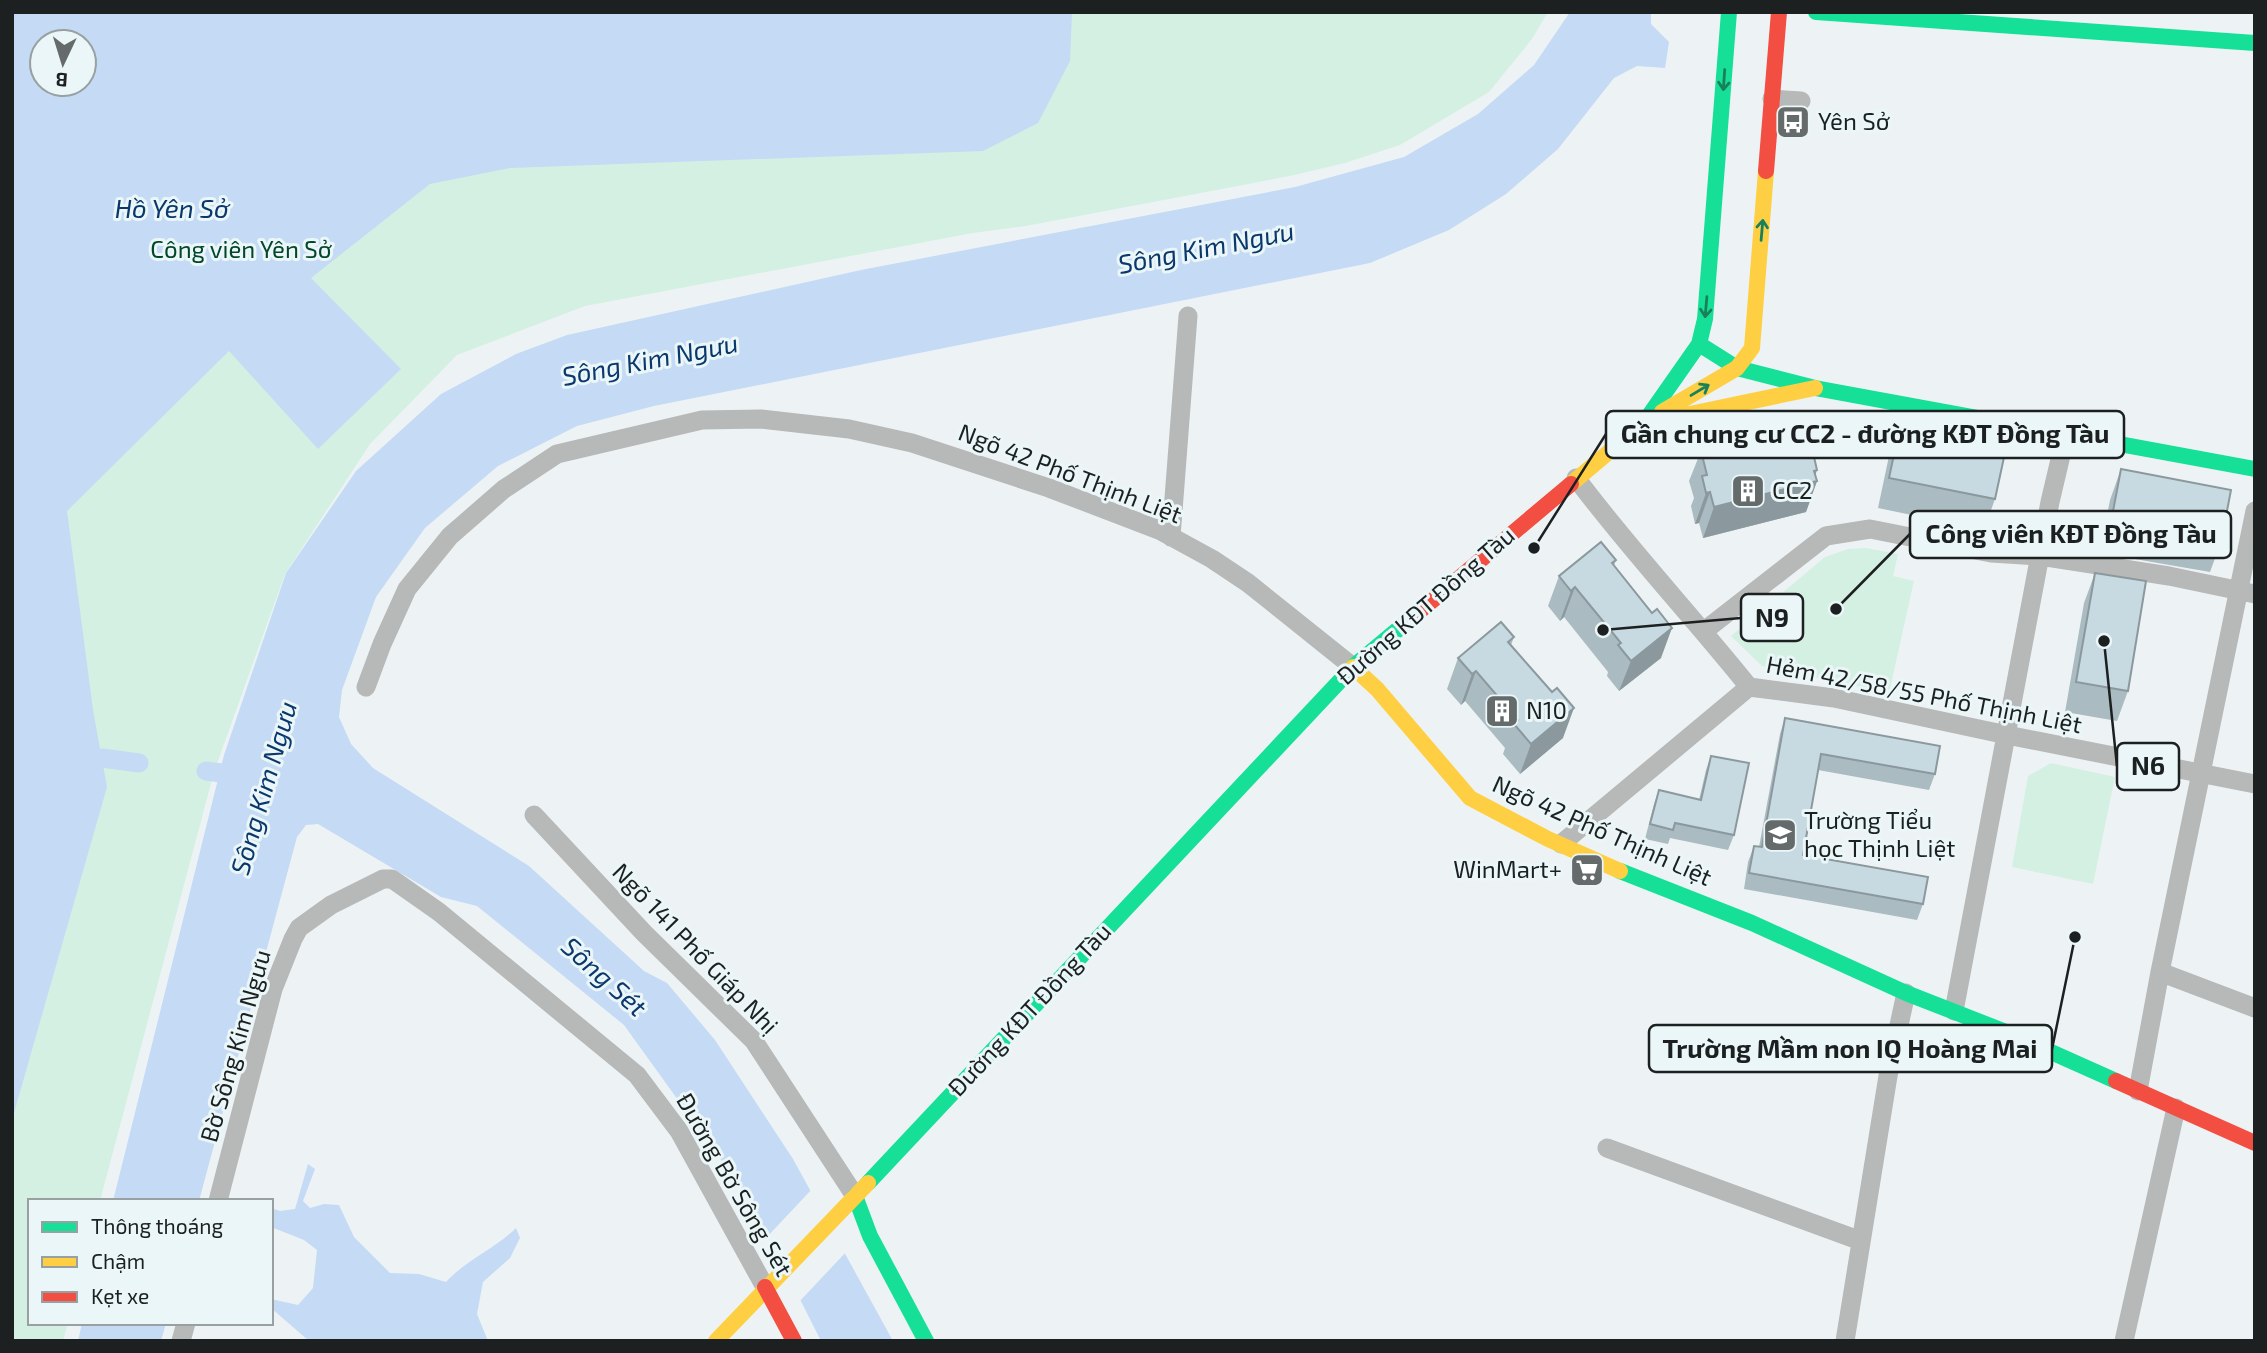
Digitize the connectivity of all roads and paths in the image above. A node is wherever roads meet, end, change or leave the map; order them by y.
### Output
1 (1729, 12) edge
2 (1779, 12) edge
3 (1816, 12) edge
4 (2255, 43) edge
5 (1772, 99) junction
6 (1801, 101) dead end
7 (1188, 316) dead end
8 (1699, 344) junction
9 (1752, 348) junction
10 (1737, 368) junction
11 (1815, 388) junction
12 (1642, 424) junction
13 (2066, 435) junction
14 (2255, 469) edge
15 (1576, 478) junction
16 (2255, 512) edge
17 (1171, 537) junction
18 (2040, 556) junction
19 (2247, 592) edge
20 (1704, 631) junction
21 (1353, 667) junction
22 (366, 687) dead end
23 (1749, 687) junction
24 (2007, 735) junction
25 (2202, 773) junction
26 (2255, 784) edge
27 (534, 815) dead end
28 (1561, 844) junction
29 (391, 879) joint
30 (2160, 972) junction
31 (1906, 993) junction
32 (2255, 1008) edge
33 (1954, 1011) junction
34 (2138, 1091) junction
35 (2176, 1108) junction
36 (2255, 1143) edge
37 (1607, 1148) dead end
38 (855, 1196) junction
39 (219, 1199) edge
40 (1861, 1241) junction
41 (770, 1283) junction
42 (716, 1341) edge
43 (794, 1341) edge
44 (926, 1341) edge
45 (1845, 1341) edge
46 (2124, 1341) edge

1 -> 8 street
2 - 5 street
3 - 4 street
5 - 6 street
9 -> 5 street
7 - 17 street
8 - 9 street
8 - 10 street
8 - 12 street
9 - 10 street
9 - 11 street
10 - 11 street
12 -> 10 street
11 - 12 street, Đường KĐT Đồng Tàu
11 - 13 street, Đường KĐT Đồng Tàu
12 - 15 street, Đường KĐT Đồng Tàu
13 - 14 street, Đường KĐT Đồng Tàu
13 - 18 street
15 - 20 street
15 - 21 street, Đường KĐT Đồng Tàu
16 - 19 street
17 - 21 street, Ngõ 42 Phố Thịnh Liệt
17 - 22 street, Ngõ 42 Phố Thịnh Liệt
18 - 19 street
18 - 20 street
18 - 24 street
19 - 25 street
20 - 23 street
21 - 28 street, Ngõ 42 Phố Thịnh Liệt
21 - 38 street, Đường KĐT Đồng Tàu
23 - 24 street, Hẻm 42/58/55 Phố Thịnh Liệt
23 - 28 street
24 - 25 street, Hẻm 42/58/55 Phố Thịnh Liệt
24 - 33 street
25 - 26 street, Hẻm 42/58/55 Phố Thịnh Liệt
25 - 30 street
27 - 38 street, Ngõ 141 Phố Giáp Nhị
28 - 31 street, Ngõ 42 Phố Thịnh Liệt
29 - 39 street, Bờ Sông Kim Ngưu
29 - 41 street, Đường Bờ Sông Sét
30 - 32 street
30 - 34 street
31 - 33 street, Ngõ 42 Phố Thịnh Liệt
31 - 40 street
33 - 34 street, Ngõ 42 Phố Thịnh Liệt
34 - 35 street, Ngõ 42 Phố Thịnh Liệt
35 - 36 street, Ngõ 42 Phố Thịnh Liệt
35 - 46 street
37 - 40 street
38 - 41 street, Đường KĐT Đồng Tàu
38 - 44 street
40 - 45 street
41 - 42 street
41 - 43 street, Đường Bờ Sông Sét

